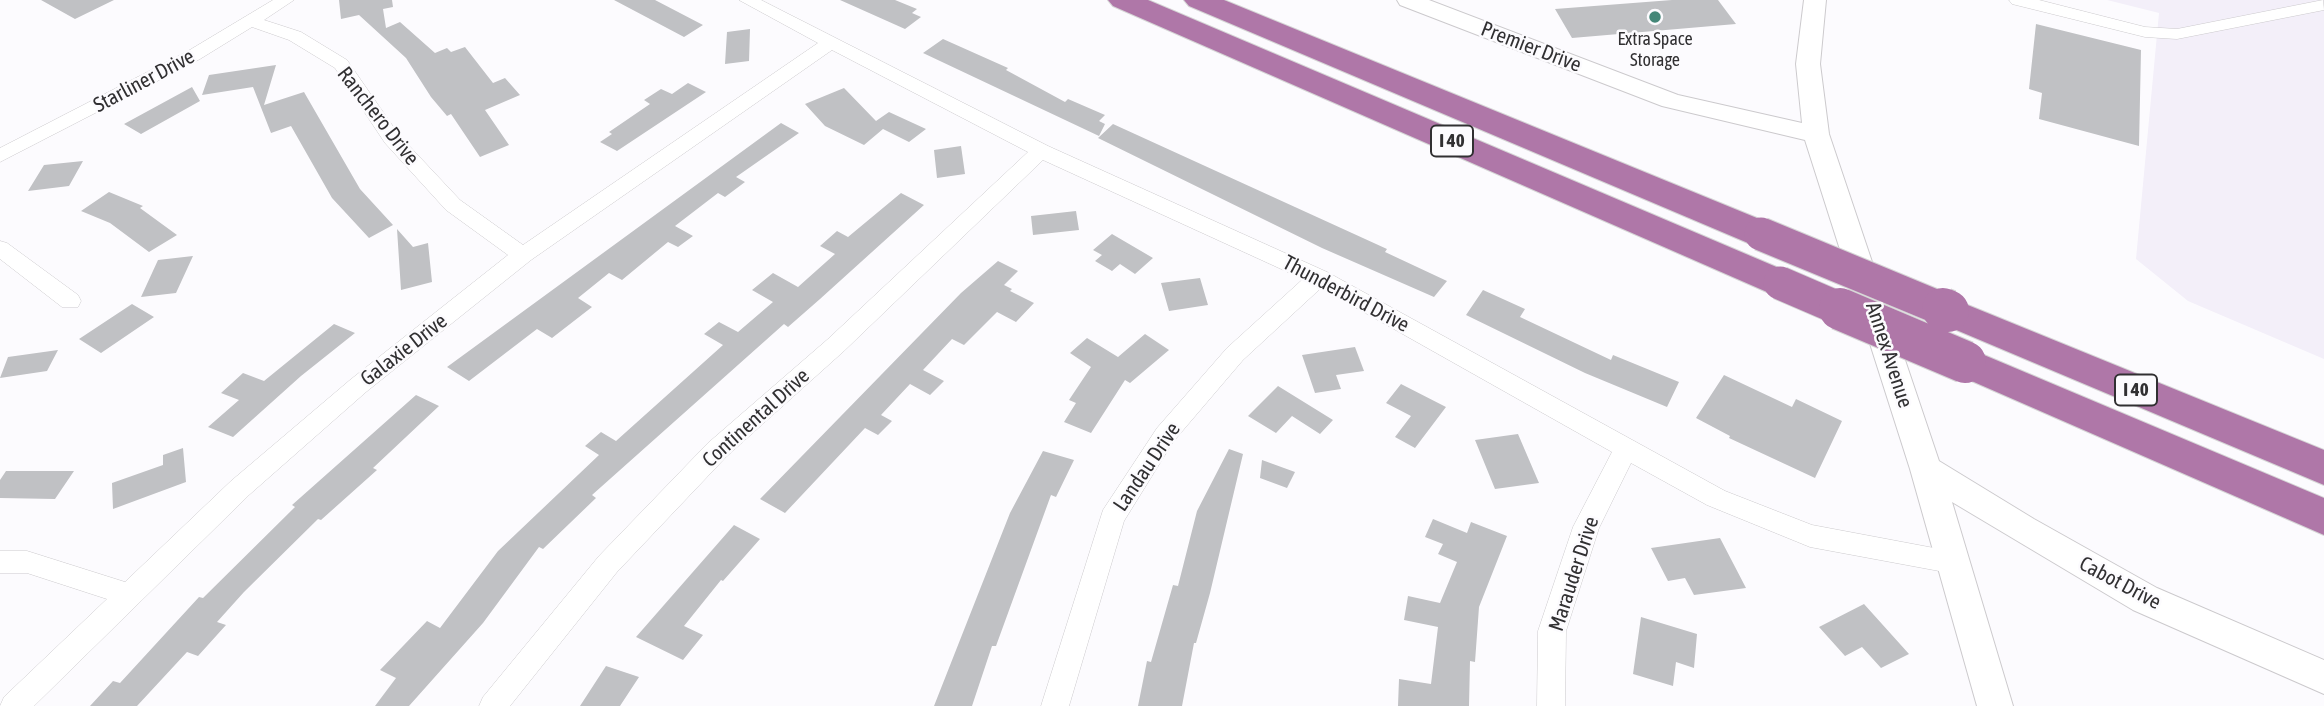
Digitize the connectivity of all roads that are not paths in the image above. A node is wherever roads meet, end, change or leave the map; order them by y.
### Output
1 (285, 0) edge
2 (748, 0) edge
3 (1123, 0) edge
4 (1199, 0) edge
5 (1408, 0) edge
6 (1815, 0) edge
7 (2018, 0) edge
8 (2324, 5) edge
9 (253, 22) junction
10 (832, 42) junction
11 (1816, 134) junction
12 (1041, 151) junction
13 (0, 156) edge
14 (0, 248) edge
15 (523, 255) junction
16 (1319, 277) junction
17 (70, 301) dead end
18 (1626, 449) junction
19 (2324, 468) edge
20 (1926, 469) junction
21 (2324, 517) edge
22 (0, 562) edge
23 (1950, 562) junction
24 (130, 595) junction
25 (2324, 677) edge
26 (14, 706) edge
27 (493, 706) edge
28 (1055, 706) edge
29 (1551, 706) edge
30 (1995, 706) edge

1 - 9 street, Starliner Drive
2 - 10 street, Thunderbird Drive
3 - 21 highway, I 40, bridge
4 - 19 highway, I 40, bridge
5 - 11 street, Premier Drive
6 - 11 street, Annex Avenue
7 - 8 street
9 - 13 street, Starliner Drive
9 - 15 street, Ranchero Drive
10 - 12 street, Thunderbird Drive
10 - 15 street, Galaxie Drive
11 - 20 street, Annex Avenue
12 - 16 street, Thunderbird Drive
12 - 27 street, Continental Drive
14 - 17 street
15 - 24 street, Galaxie Drive
16 - 18 street, Thunderbird Drive
16 - 28 street, Landau Drive
18 - 23 street, Thunderbird Drive
18 - 29 street, Marauder Drive
20 - 23 street, Annex Avenue
20 - 25 street, Cabot Drive
22 - 24 street
23 - 30 street, Annex Avenue
24 - 26 street, Galaxie Drive

